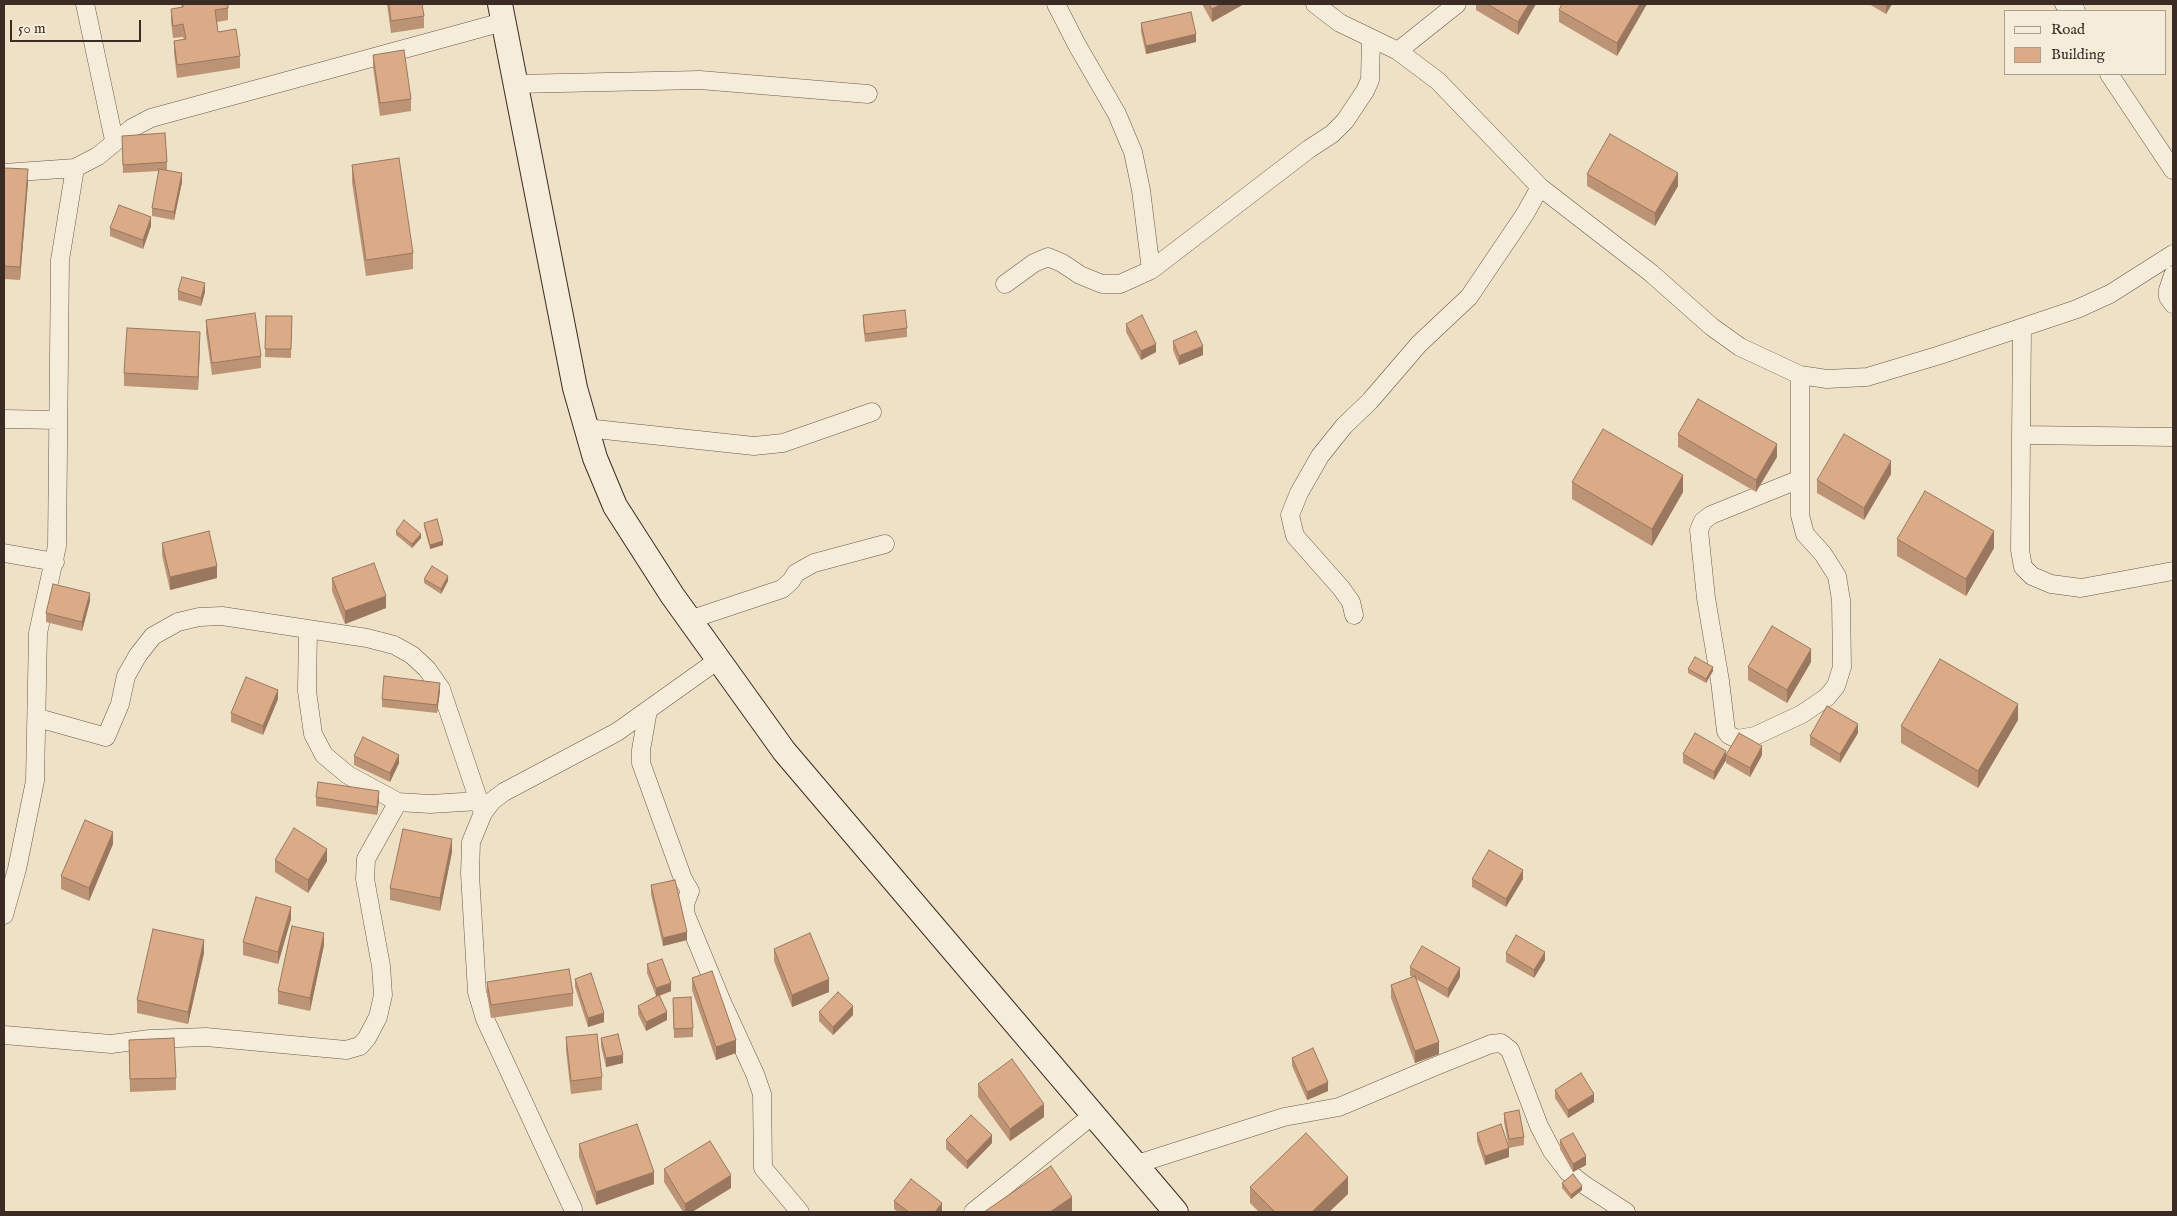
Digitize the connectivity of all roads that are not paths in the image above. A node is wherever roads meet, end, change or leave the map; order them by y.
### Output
1 (85, 4) edge
2 (1056, 4) edge
3 (1315, 4) edge
4 (1457, 4) edge
5 (501, 13) edge
6 (1371, 38) junction
7 (1398, 51) junction
8 (2110, 75) edge
9 (515, 84) junction
10 (868, 94) dead end
11 (114, 140) junction
12 (75, 168) junction
13 (2173, 170) edge
14 (4, 173) edge
15 (1540, 187) junction
16 (2173, 254) edge
17 (1152, 270) junction
18 (2173, 276) edge
19 (1004, 284) dead end
20 (2173, 304) edge
21 (2022, 328) junction
22 (1800, 375) junction
23 (872, 412) dead end
24 (4, 419) edge
25 (58, 420) junction
26 (586, 428) junction
27 (2021, 435) junction
28 (2173, 437) edge
29 (1800, 478) junction
30 (885, 544) dead end
31 (4, 553) edge
32 (54, 562) junction
33 (2173, 571) edge
34 (1354, 616) dead end
35 (689, 620) junction
36 (308, 629) junction
37 (718, 660) junction
38 (648, 710) junction
39 (38, 718) junction
40 (398, 802) junction
41 (481, 807) junction
42 (4, 914) edge
43 (4, 1035) edge
44 (1094, 1114) junction
45 (1136, 1164) junction
46 (573, 1209) dead end
47 (800, 1212) edge
48 (973, 1212) edge
49 (1176, 1212) edge
50 (1626, 1212) edge

1 - 11 street
2 - 17 street
3 - 6 street
4 - 7 street
5 - 9 main road
5 - 11 street
6 - 7 street
6 - 17 street
7 - 15 street
8 - 13 street
9 - 10 street
9 - 26 main road
11 - 12 street
12 - 14 street
12 - 25 street
15 - 22 street
15 - 34 street
16 - 21 street
17 - 19 street
18 - 20 street
21 - 22 street
21 - 27 street
22 - 29 street
23 - 26 street
24 - 25 street
25 - 32 street
26 - 35 main road
27 - 28 street
27 - 33 street
29 - 29 street
30 - 35 street
31 - 32 street
32 - 39 street
35 - 37 main road
36 - 39 street
36 - 40 street
36 - 41 street
37 - 38 street
37 - 44 main road
38 - 41 street
38 - 47 street
39 - 42 street
40 - 41 street
40 - 43 street
41 - 46 street
44 - 45 main road
44 - 48 street
45 - 49 main road
45 - 50 street

